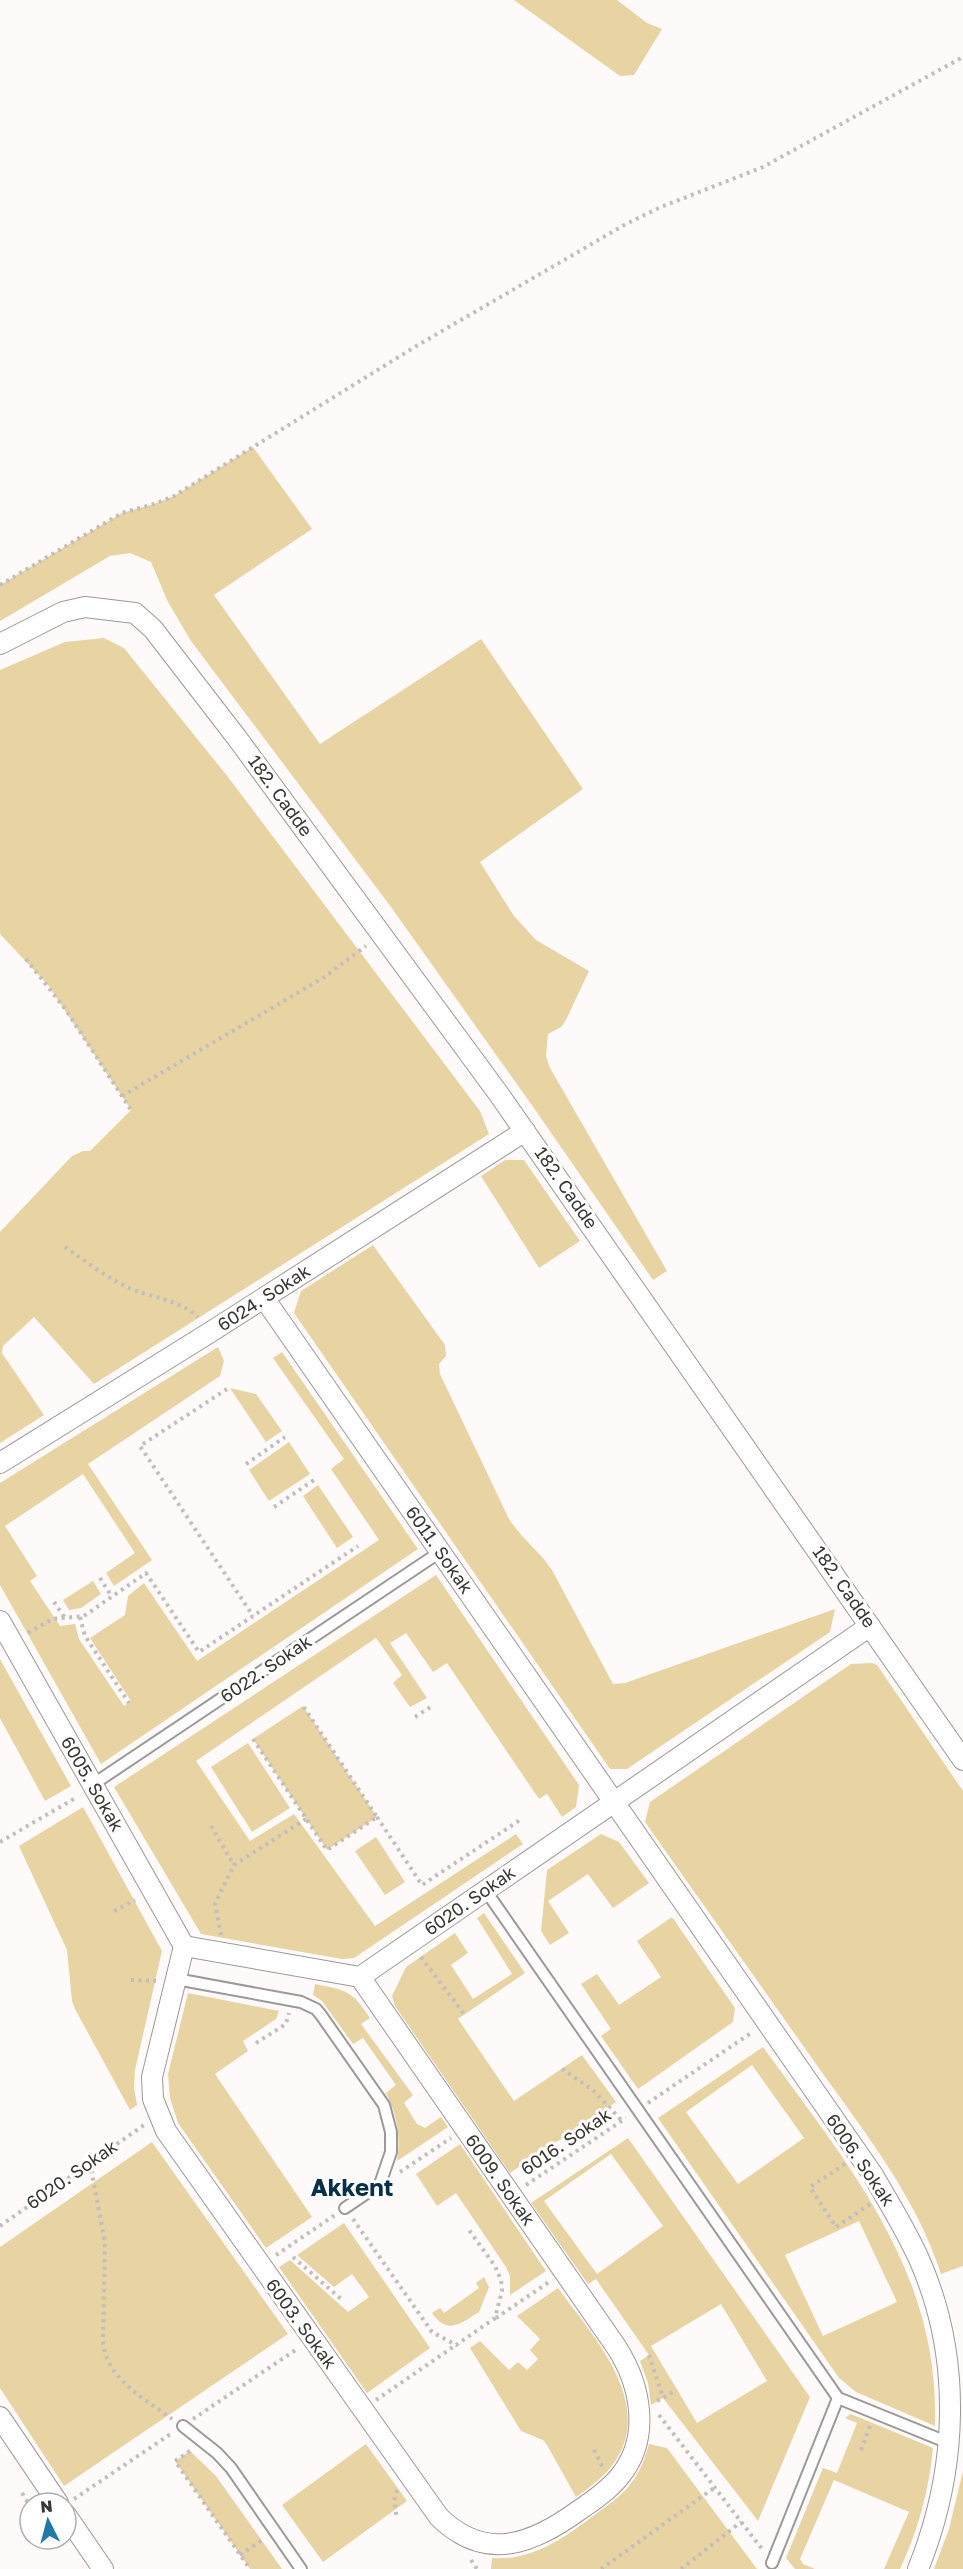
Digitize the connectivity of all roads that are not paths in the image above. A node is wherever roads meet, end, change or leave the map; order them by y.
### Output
1 (0, 644) edge
2 (525, 1131) junction
3 (264, 1298) junction
4 (0, 1463) edge
5 (440, 1552) junction
6 (0, 1621) edge
7 (870, 1626) junction
8 (963, 1760) edge
9 (85, 1791) junction
10 (613, 1803) junction
11 (486, 1891) junction
12 (184, 1946) junction
13 (360, 1977) junction
14 (176, 1979) junction
15 (345, 2208) road end
16 (636, 2385) joint
17 (838, 2398) junction
18 (0, 2417) edge
19 (183, 2426) road end
20 (949, 2443) junction
21 (50, 2491) edge
22 (78, 2533) edge
23 (772, 2563) road end
24 (102, 2569) edge
25 (302, 2569) edge
26 (918, 2569) edge

1 - 2 street, 182. Cadde
2 - 3 street, 6024. Sokak
2 - 7 street, 182. Cadde
3 - 4 street, 6024. Sokak
3 - 5 street, 6011. Sokak
5 - 9 lane, 6022. Sokak
5 - 10 street, 6011. Sokak
6 - 9 street, 6005. Sokak
7 - 8 street, 182. Cadde
7 - 10 street, 6020. Sokak
9 - 12 street, 6005. Sokak
10 - 11 street, 6020. Sokak
10 - 20 street, 6006. Sokak
11 - 13 street, 6020. Sokak
11 - 17 lane
12 - 13 street
12 - 14 street
13 - 16 street, 6009. Sokak
14 - 15 lane
14 - 16 street, 6003. Sokak
17 - 20 lane
17 - 23 lane
18 - 21 street
19 - 25 lane
20 - 26 street, 6006. Sokak
22 - 24 street

